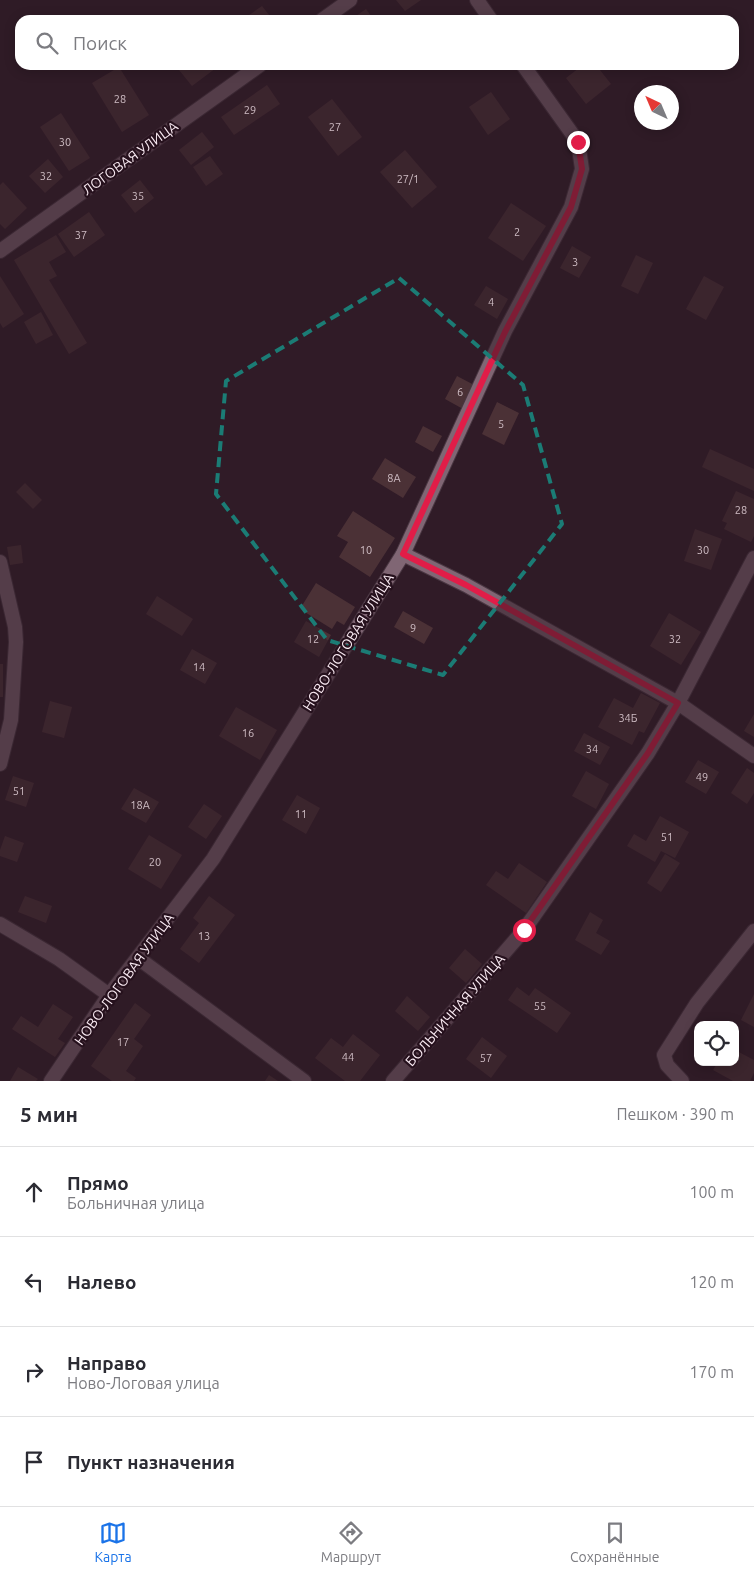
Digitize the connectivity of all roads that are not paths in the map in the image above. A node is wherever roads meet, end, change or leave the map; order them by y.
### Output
1 (350, 0) edge
2 (477, 0) edge
3 (329, 15) edge
4 (488, 15) edge
5 (253, 70) edge
6 (527, 70) edge
7 (0, 252) edge
8 (403, 554) junction
9 (754, 558) edge
10 (0, 562) edge
11 (678, 703) junction
12 (754, 756) edge
13 (0, 764) edge
14 (0, 924) edge
15 (754, 931) edge
16 (138, 958) junction
17 (109, 995) junction
18 (52, 1081) edge
19 (304, 1081) edge
20 (393, 1081) edge
21 (682, 1081) edge

1 - 3 street
2 - 4 street
5 - 7 street, ЛОГОВАЯ УЛИЦА
6 - 8 street, НОВО-ЛОГОВАЯ УЛИЦА
8 - 11 street
8 - 16 street, НОВО-ЛОГОВАЯ УЛИЦА
9 - 11 street, БОЛЬНИЧНАЯ УЛИЦА
10 - 13 street
11 - 12 street
11 - 20 street, БОЛЬНИЧНАЯ УЛИЦА
14 - 17 street
15 - 21 street
16 - 17 street, НОВО-ЛОГОВАЯ УЛИЦА
16 - 19 street
17 - 18 street, НОВО-ЛОГОВАЯ УЛИЦА

